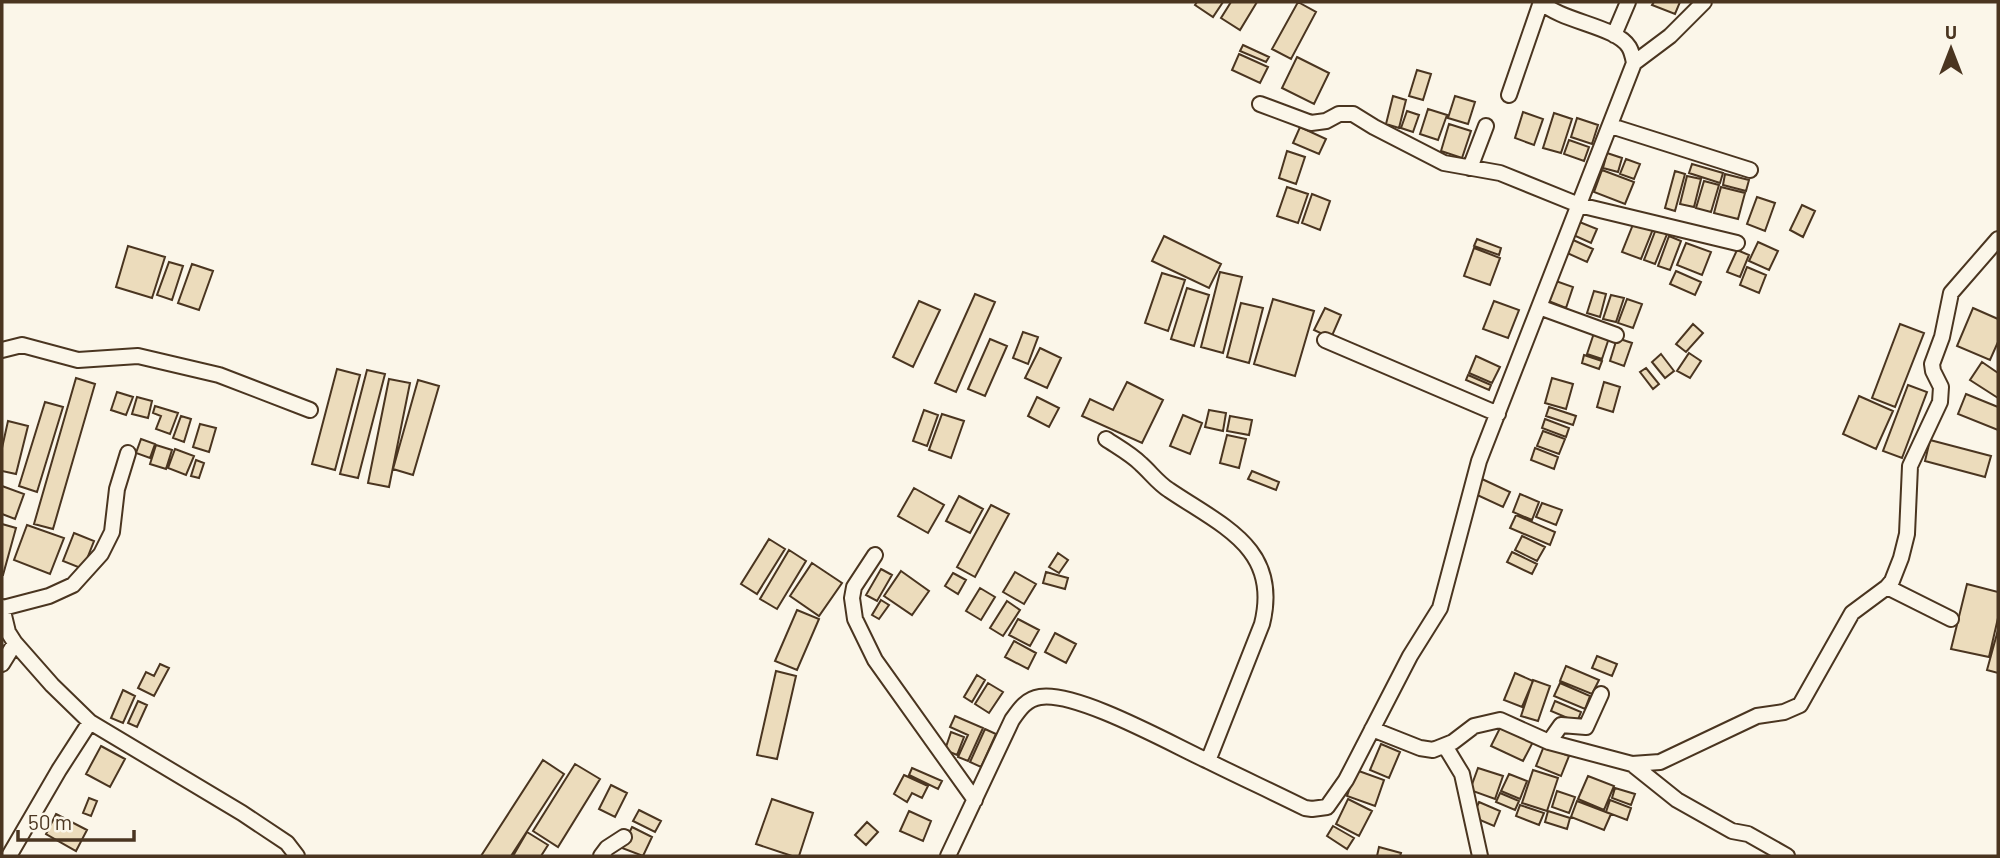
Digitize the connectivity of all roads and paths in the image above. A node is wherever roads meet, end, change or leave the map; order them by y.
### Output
1 (1541, 2) edge
2 (1628, 2) edge
3 (1704, 2) edge
4 (1614, 35) junction
5 (1634, 63) junction
6 (1508, 95) dead end
7 (1260, 104) dead end
8 (1486, 126) dead end
9 (1611, 127) junction
10 (1471, 168) junction
11 (1749, 170) dead end
12 (1579, 205) junction
13 (1998, 239) edge
14 (1737, 243) dead end
15 (1539, 307) junction
16 (1616, 335) dead end
17 (1325, 341) dead end
18 (2, 350) edge
19 (310, 410) dead end
20 (1498, 414) junction
21 (1106, 439) dead end
22 (128, 453) dead end
23 (875, 555) dead end
24 (1887, 587) junction
25 (2, 607) edge
26 (1951, 620) dead end
27 (15, 643) junction
28 (2, 664) edge
29 (1601, 695) dead end
30 (90, 722) junction
31 (1372, 729) junction
32 (1549, 742) junction
33 (1445, 747) junction
34 (1208, 761) junction
35 (1632, 764) junction
36 (975, 800) junction
37 (624, 836) dead end
38 (288, 849) edge
39 (9, 856) edge
40 (297, 856) edge
41 (601, 856) edge
42 (948, 856) edge
43 (1480, 856) edge
44 (1787, 856) edge

1 - 4 street
1 - 6 street
2 - 4 street
3 - 5 street
4 - 5 street
5 - 9 street
7 - 10 street
8 - 10 street
9 - 11 street
9 - 12 street
10 - 12 street
12 - 14 street
12 - 15 street
13 - 24 street
15 - 16 street
15 - 20 street
17 - 20 street
18 - 19 street
20 - 31 street
21 - 34 street
22 - 25 street
23 - 36 street
24 - 26 street
24 - 35 street
25 - 27 street
27 - 28 street
27 - 30 street
29 - 32 street
30 - 38 street
30 - 39 street
31 - 33 street
31 - 34 street
32 - 33 street
32 - 35 street
33 - 43 street
34 - 36 street
35 - 44 street
36 - 42 street
37 - 41 street
38 - 40 street

